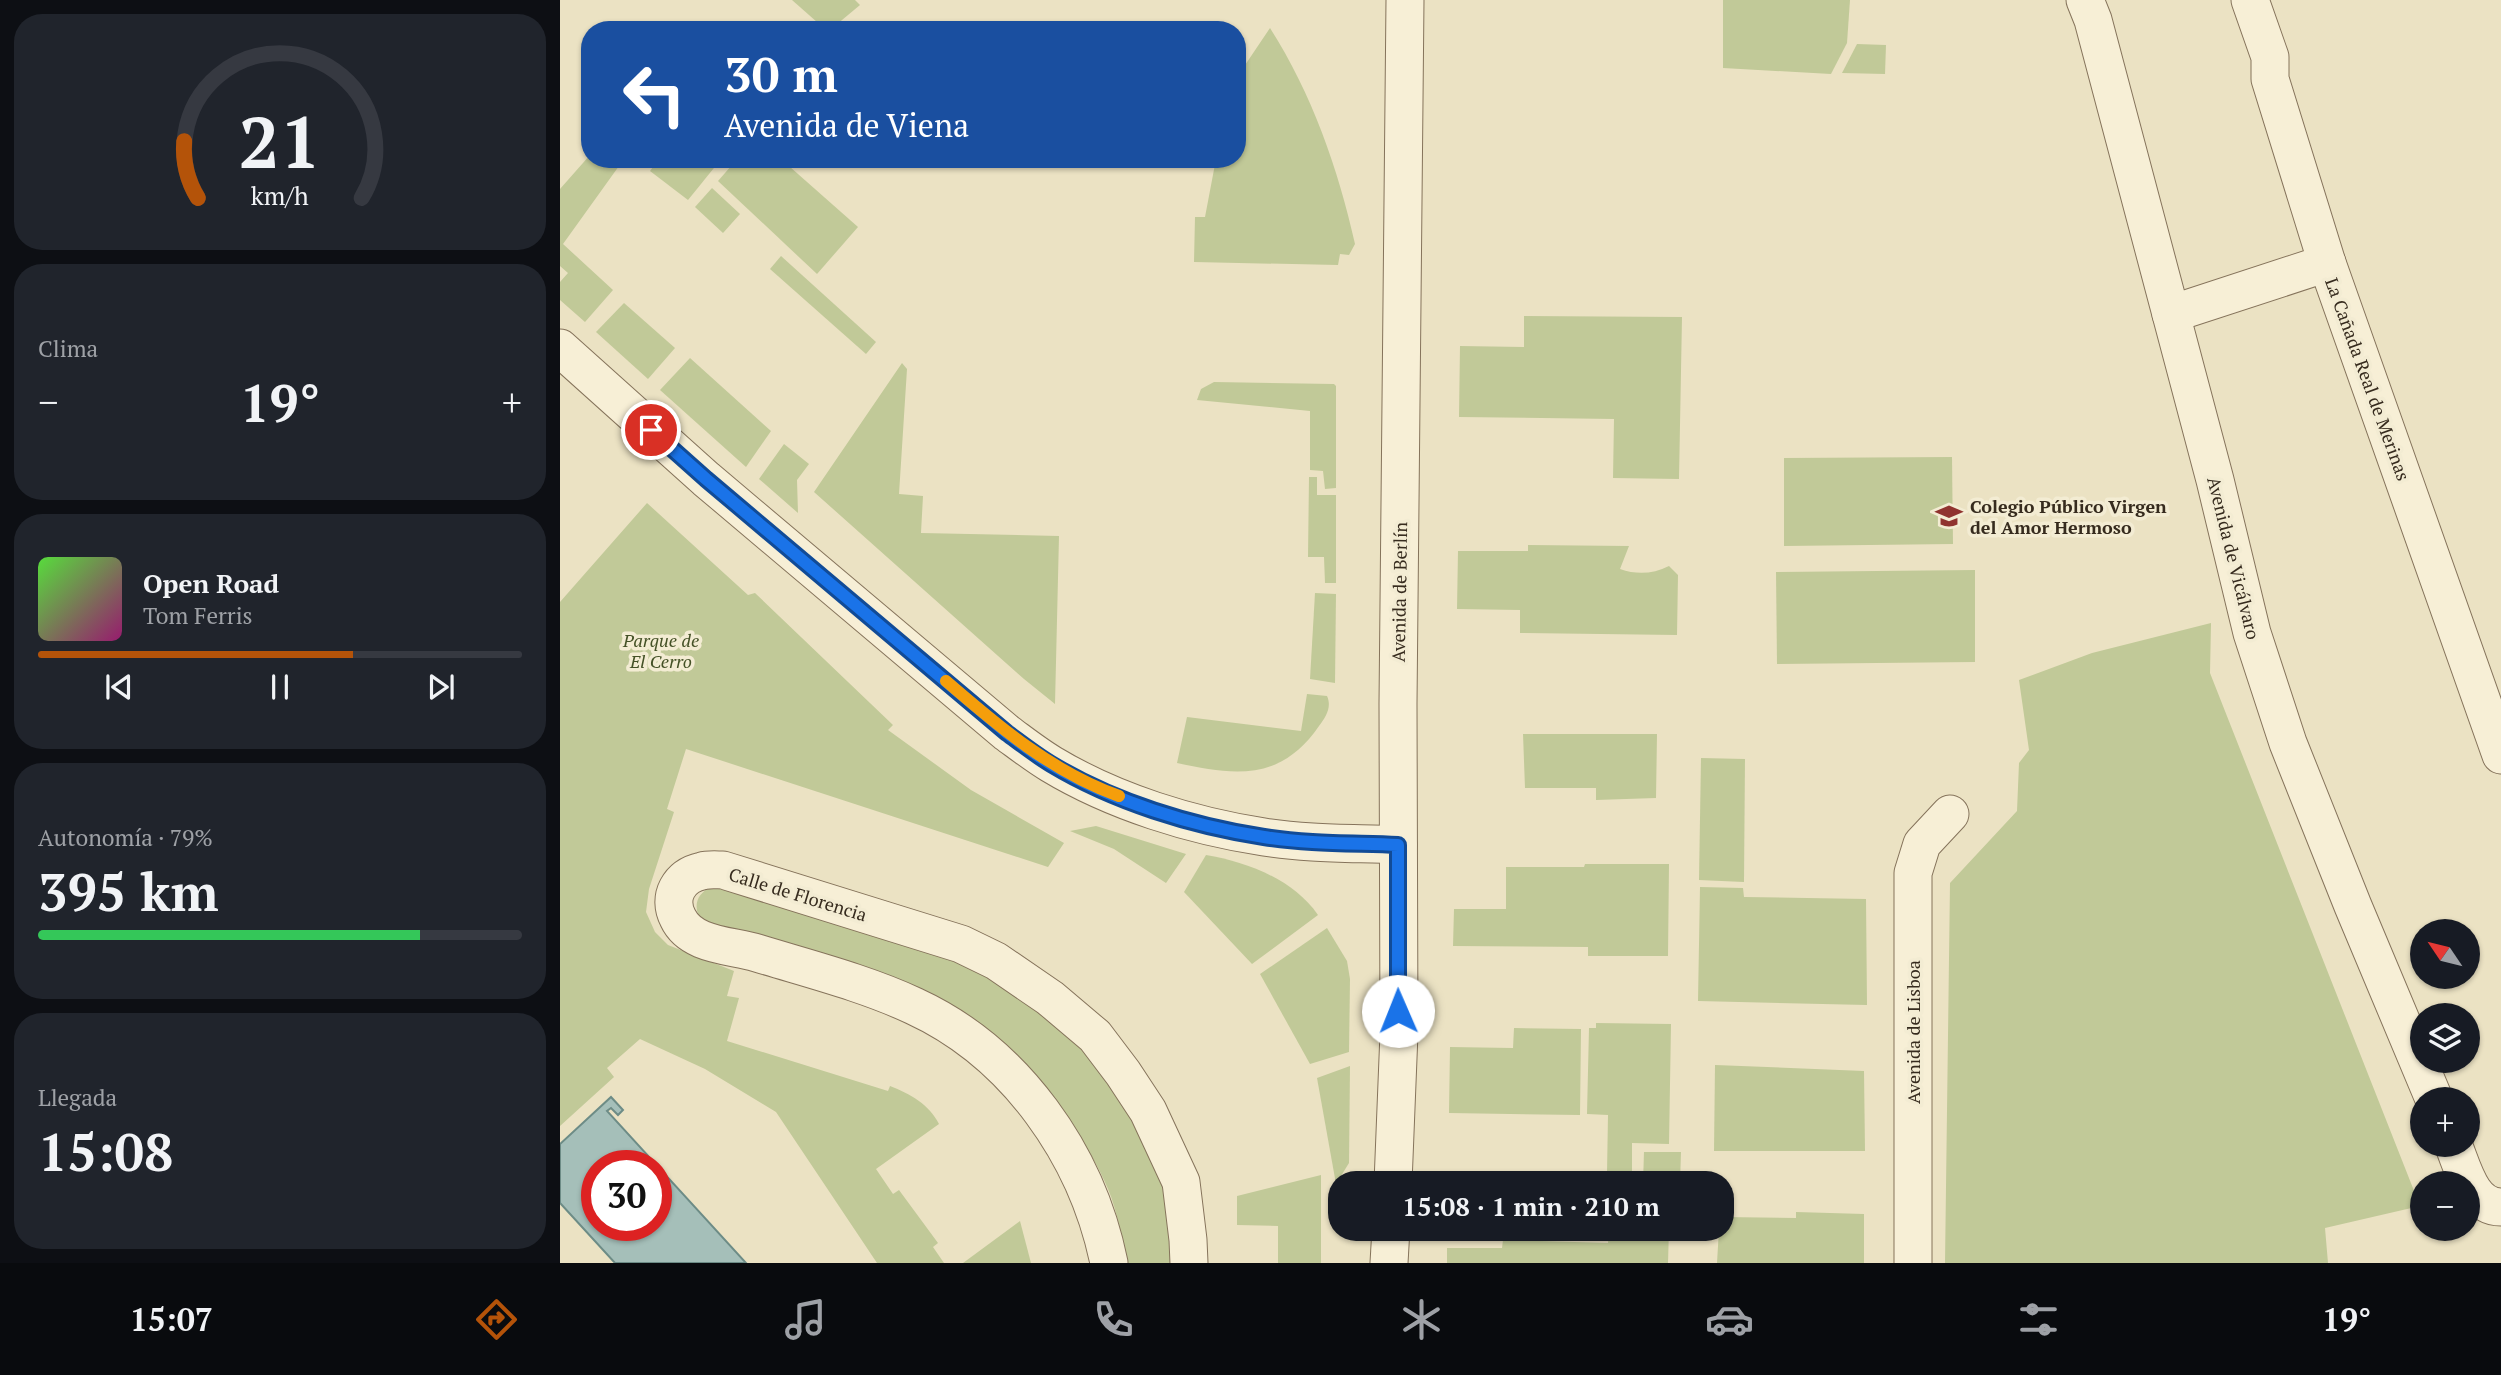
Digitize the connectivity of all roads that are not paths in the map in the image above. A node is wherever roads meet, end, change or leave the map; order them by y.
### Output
1 (1405, 0) edge
2 (2085, 0) edge
3 (2250, 0) edge
4 (2327, 263) junction
5 (2171, 314) junction
6 (560, 348) edge
7 (2501, 755) edge
8 (1950, 814) dead end
9 (1398, 845) junction
10 (2429, 1087) edge
11 (2459, 1157) edge
12 (1393, 1171) edge
13 (2501, 1207) edge
14 (1390, 1241) edge
15 (1109, 1263) edge
16 (1189, 1263) edge
17 (1389, 1263) edge
18 (1913, 1263) edge

1 - 9 street, Avenida de Berlín
2 - 5 street, Avenida de Vicálvaro
3 - 4 street, La Cañada Real de Merinas
4 - 5 street
4 - 7 street, La Cañada Real de Merinas
5 - 10 street, Avenida de Vicálvaro
6 - 9 street
8 - 18 street, Avenida de Lisboa
9 - 12 street, Avenida de Berlín
11 - 13 street
14 - 17 street
15 - 16 street, Calle de Florencia

